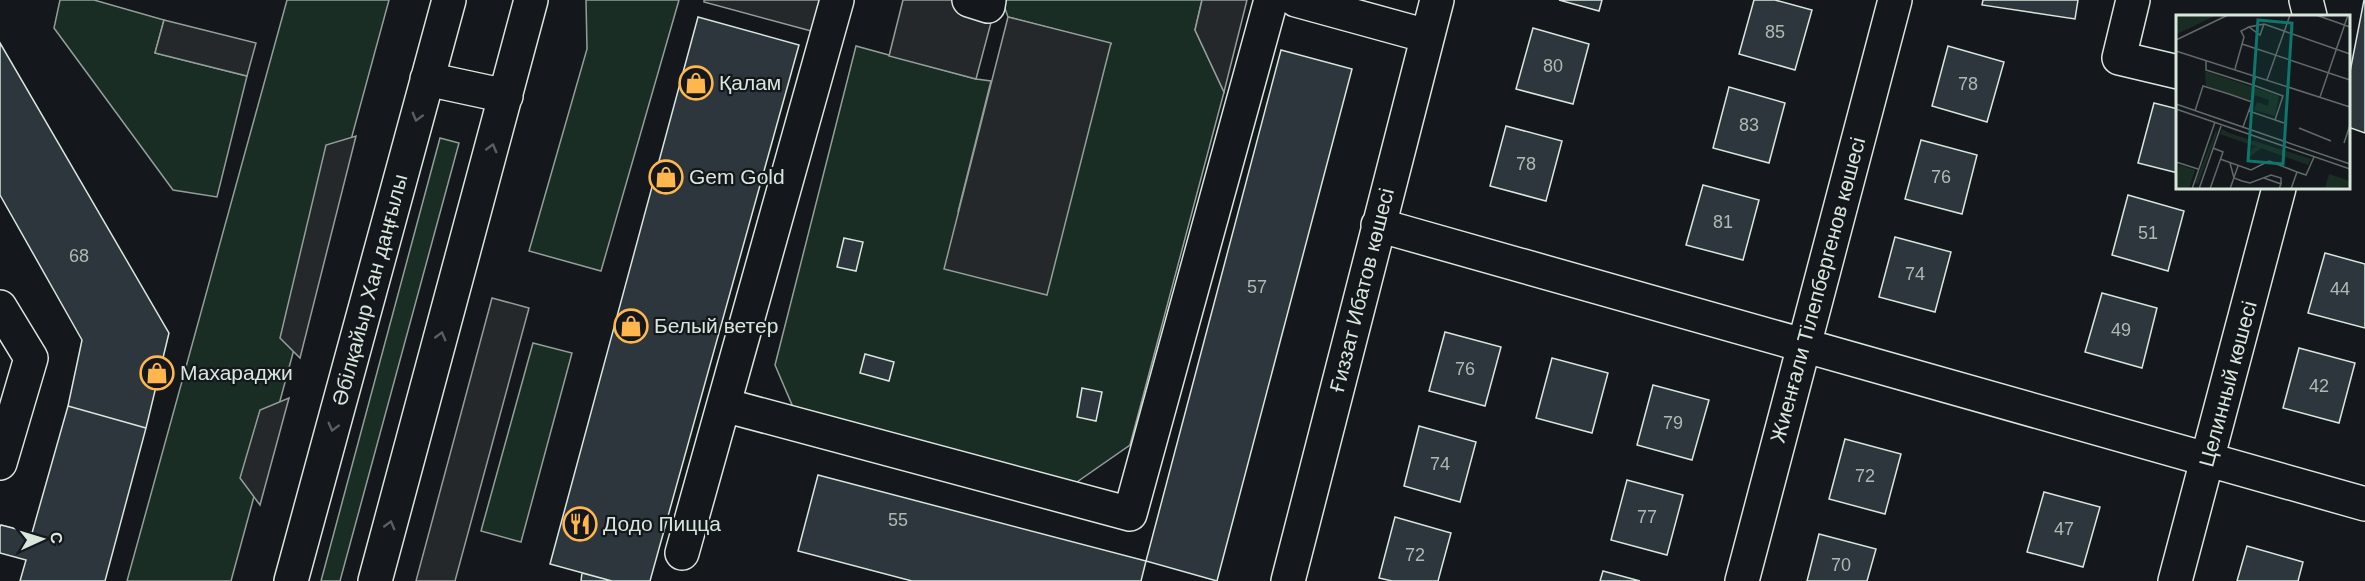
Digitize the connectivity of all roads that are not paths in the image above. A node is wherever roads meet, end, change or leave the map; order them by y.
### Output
1 (449, 0) edge
2 (531, 0) edge
3 (837, 0) edge
4 (969, 0) edge
5 (990, 0) edge
6 (1272, 0) edge
7 (1296, 0) edge
8 (1437, 0) edge
9 (1895, 0) edge
10 (2133, 0) edge
11 (2306, 0) edge
12 (2310, 15) edge
13 (1427, 36) junction
14 (2176, 72) edge
15 (427, 79) junction
16 (506, 96) junction
17 (2279, 189) edge
18 (1378, 225) junction
19 (0, 307) edge
20 (1803, 346) junction
21 (724, 405) junction
22 (2208, 460) junction
23 (0, 464) edge
24 (2365, 504) edge
25 (682, 553) dead end
26 (291, 581) edge
27 (375, 581) edge
28 (1288, 581) edge
29 (1742, 581) edge
30 (2175, 581) edge

1 - 15 street, Әбілқайыр Хан даңғылы
2 - 16 street
3 - 21 street
4 - 5 street
6 - 21 street
7 - 13 street
8 - 13 street, Ғиззат Ибатов көшесі
9 - 20 street, Жиенғали Тілепбергенов көшесі
10 - 14 street
11 - 12 street
13 - 18 street, Ғиззат Ибатов көшесі
15 - 16 street
15 -> 26 street, Әбілқайыр Хан даңғылы
27 -> 16 street
17 - 22 street, Целинный көшесі
18 - 20 street
18 - 28 street, Ғиззат Ибатов көшесі
19 - 23 street
20 - 22 street
20 - 29 street, Жиенғали Тілепбергенов көшесі
21 - 25 street
22 - 24 street
22 - 30 street, Целинный көшесі

